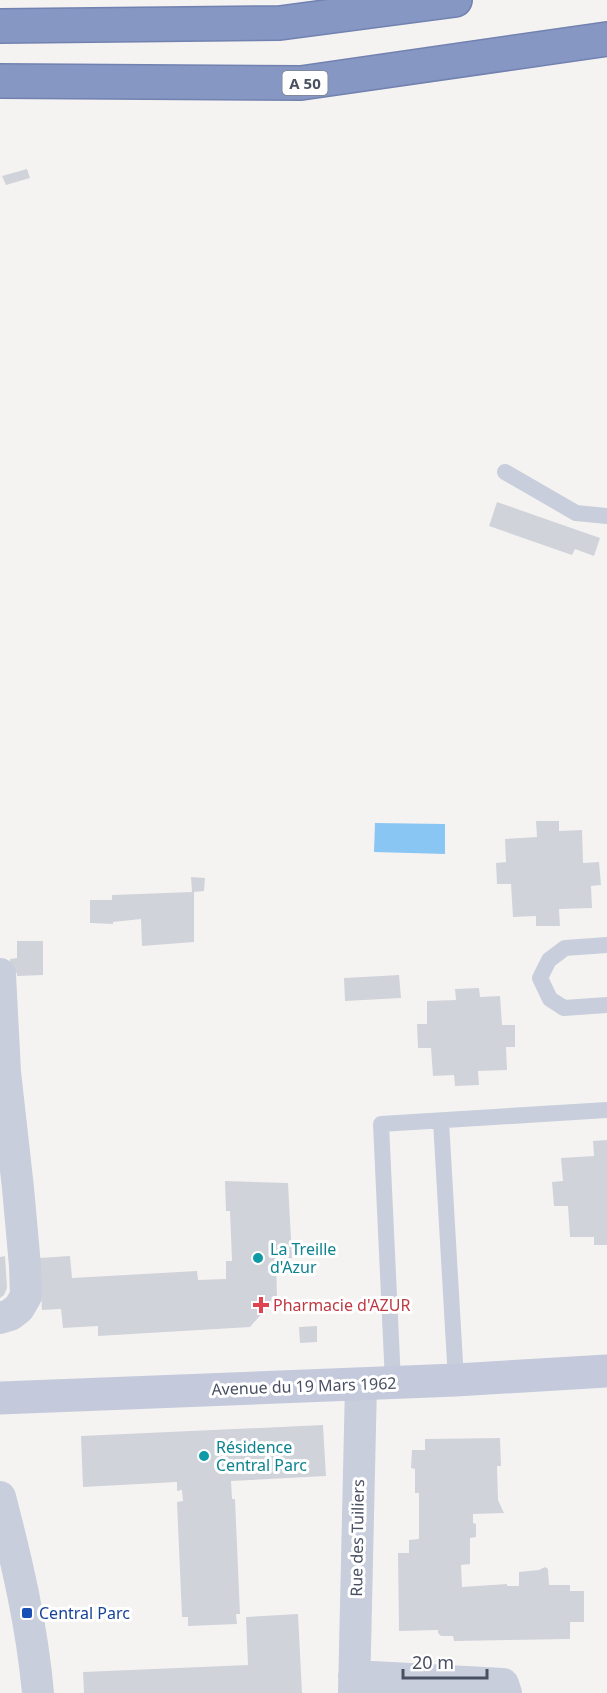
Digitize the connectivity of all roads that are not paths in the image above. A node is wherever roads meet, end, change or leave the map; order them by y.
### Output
1 (455, 0) edge
2 (0, 26) edge
3 (607, 39) edge
4 (0, 81) edge
5 (505, 472) dead end
6 (607, 516) edge
7 (607, 945) edge
8 (0, 975) edge
9 (607, 1005) edge
10 (607, 1110) edge
11 (441, 1121) junction
12 (0, 1318) edge
13 (607, 1371) edge
14 (456, 1380) junction
15 (377, 1383) junction
16 (0, 1398) edge
17 (0, 1497) edge
18 (354, 1685) edge
19 (38, 1693) edge
20 (506, 1693) edge

1 - 2 highway
3 - 4 highway, A 50
5 - 6 lane
7 - 9 lane
8 - 12 street
10 - 11 lane
11 - 14 lane
11 - 15 lane
13 - 14 main road, Avenue du 19 Mars 1962
14 - 15 main road, Avenue du 19 Mars 1962
15 - 16 main road, Avenue du 19 Mars 1962
15 - 18 street, Rue des Tuiliers
17 - 19 street
18 - 20 street

